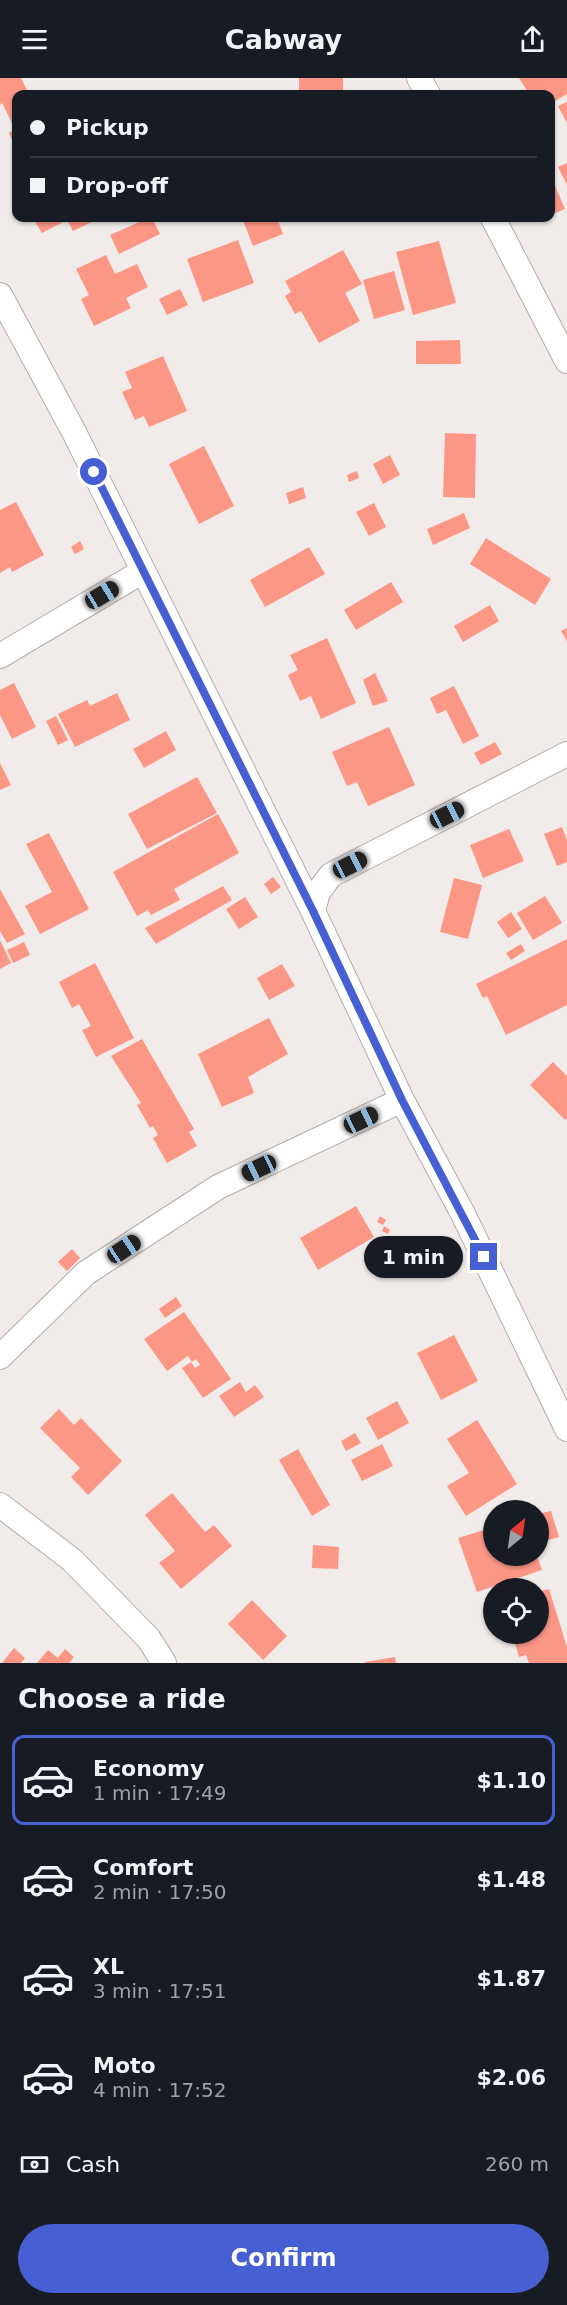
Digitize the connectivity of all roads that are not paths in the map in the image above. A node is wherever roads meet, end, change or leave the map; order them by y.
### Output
1 (495, 222) edge
2 (0, 295) edge
3 (559, 325) edge
4 (567, 361) edge
5 (143, 571) junction
6 (0, 656) edge
7 (567, 754) edge
8 (313, 911) junction
9 (402, 1100) junction
10 (0, 1357) edge
11 (567, 1430) edge
12 (0, 1505) edge
13 (164, 1663) edge

1 - 3 street
2 - 5 street
3 - 4 street
5 - 6 street
5 - 8 street
7 - 8 street
8 - 9 street
9 - 10 street
9 - 11 street
12 - 13 street

